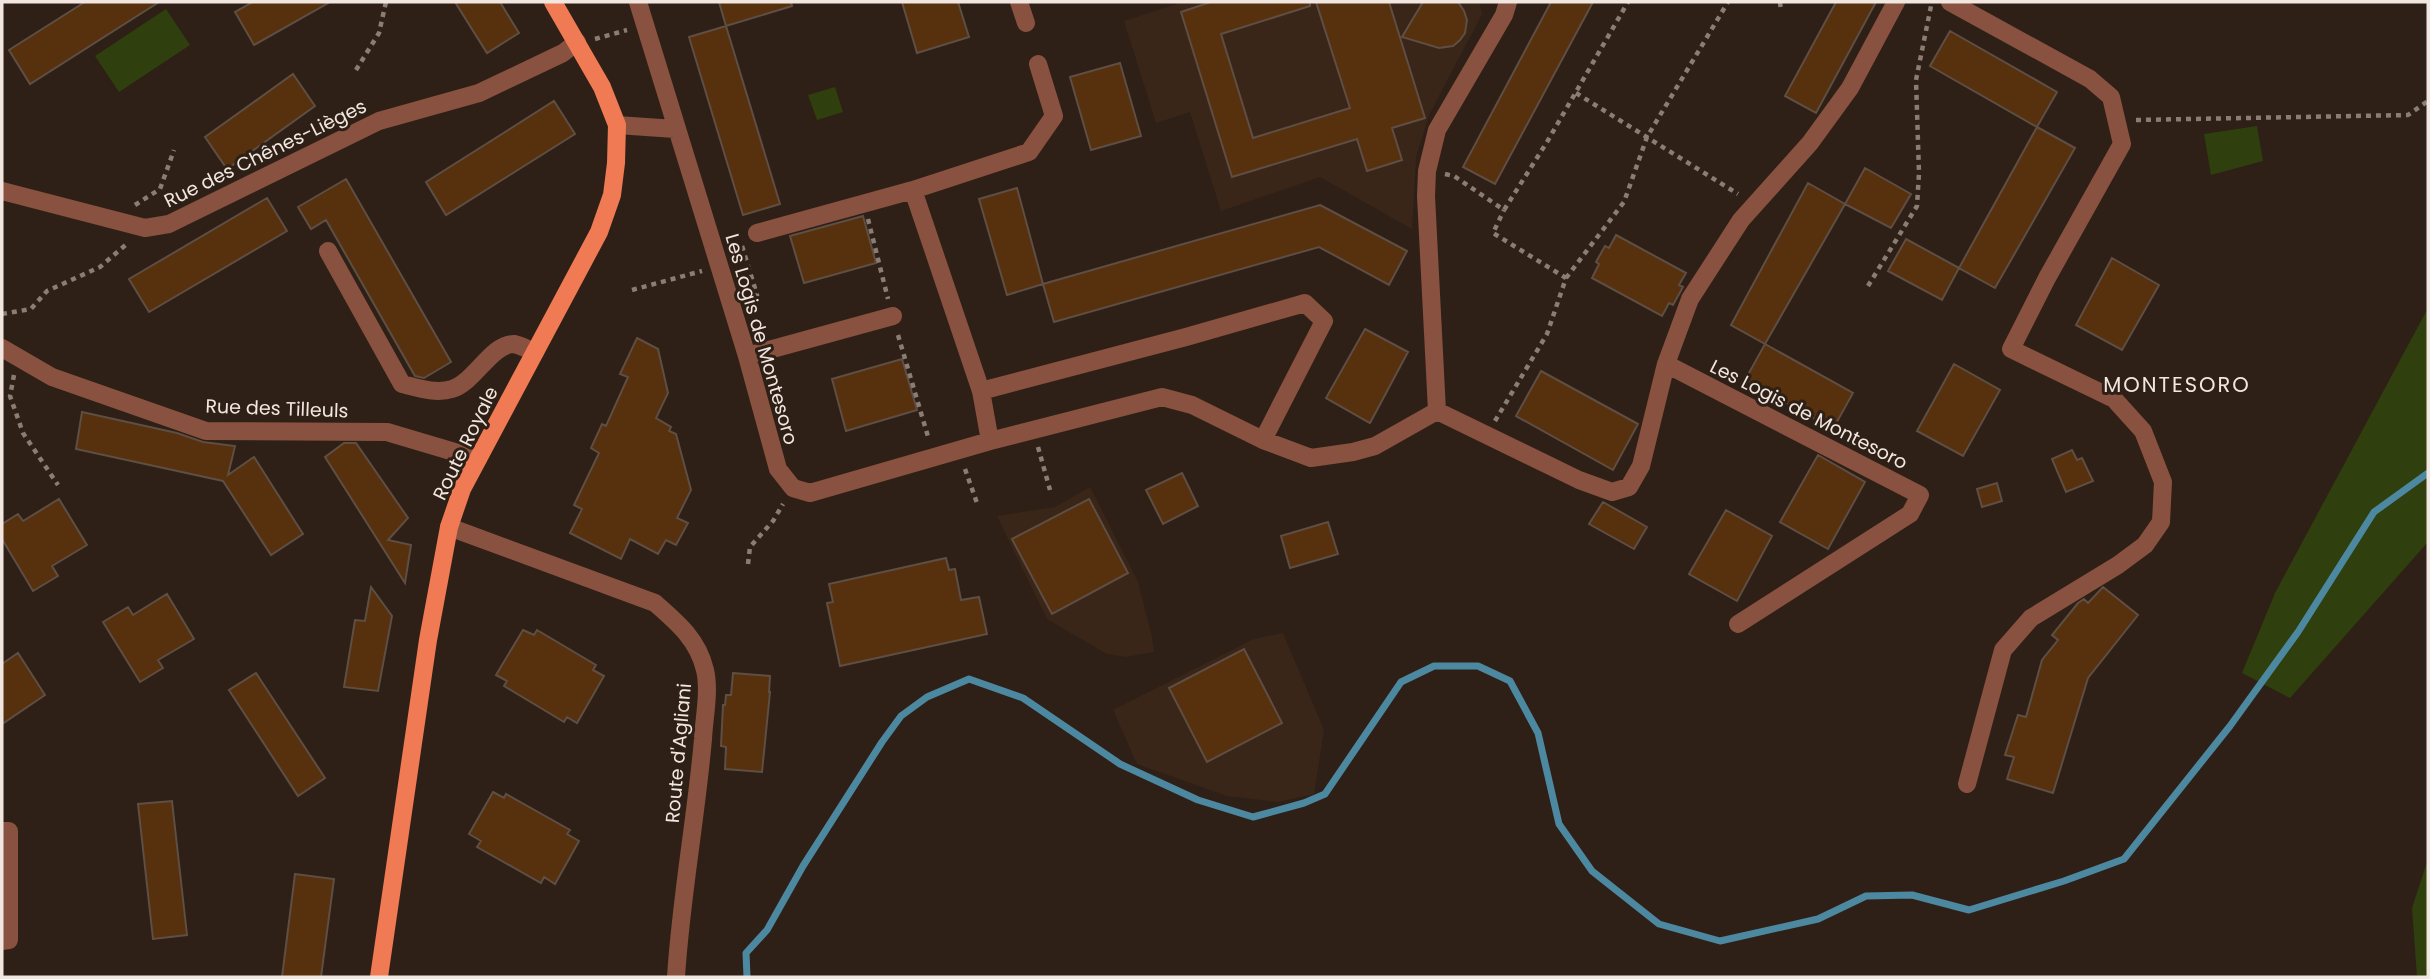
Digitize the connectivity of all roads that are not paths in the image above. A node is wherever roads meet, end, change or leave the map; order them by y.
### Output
1 (553, 2) edge
2 (638, 2) edge
3 (1019, 2) edge
4 (1508, 2) edge
5 (1896, 2) edge
6 (1950, 2) edge
7 (1026, 23) dead end
8 (579, 45) junction
9 (1038, 64) dead end
10 (617, 125) junction
11 (675, 129) junction
12 (914, 190) junction
13 (2, 191) edge
14 (757, 233) road end
15 (328, 251) dead end
16 (892, 316) dead end
17 (2, 348) edge
18 (535, 352) junction
19 (747, 356) junction
20 (1666, 364) junction
21 (981, 391) junction
22 (1437, 411) junction
23 (1263, 440) junction
24 (990, 441) junction
25 (478, 459) junction
26 (449, 527) junction
27 (1738, 624) dead end
28 (1967, 784) dead end
29 (2, 831) edge
30 (2, 941) edge
31 (379, 977) edge
32 (676, 977) edge

1 - 8 main road, Route Royale
2 - 11 street, Les Logis de Montesoro
3 - 7 street
4 - 22 street
5 - 20 street
6 - 28 street
8 - 10 main road, Route Royale
8 - 13 street, Rue des Chênes-Lièges
9 - 12 street
10 - 11 street
10 - 18 main road, Route Royale
11 - 19 street, Les Logis de Montesoro
12 - 14 street
12 - 21 street
15 - 18 street
16 - 19 street
17 - 25 street, Rue des Tilleuls
18 - 25 main road, Route Royale
19 - 24 street, Les Logis de Montesoro
20 - 22 street
20 - 27 street, Les Logis de Montesoro
21 - 23 street
21 - 24 street
22 - 23 street
23 - 24 street
25 - 26 main road, Route Royale
26 - 31 main road, Route Royale
26 - 32 street, Route d'Agliani
29 - 30 street

